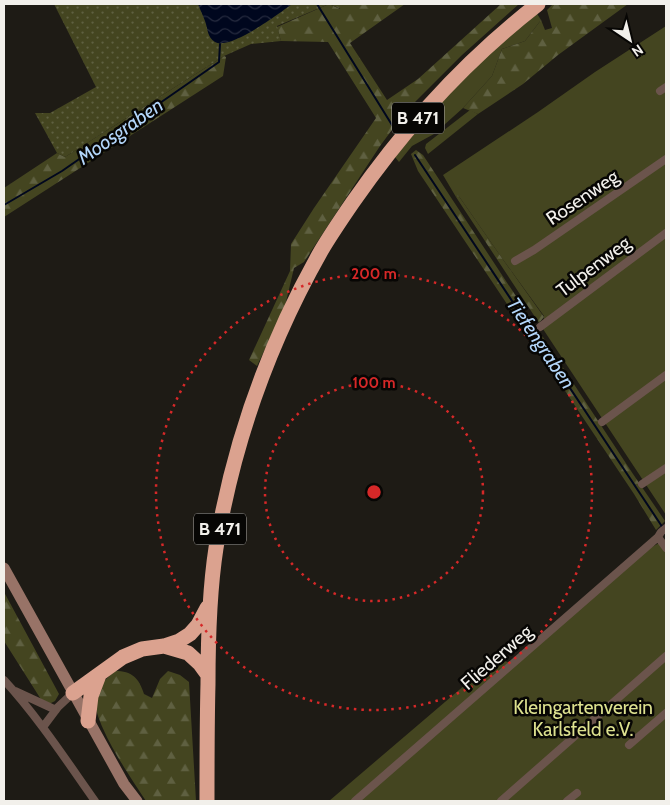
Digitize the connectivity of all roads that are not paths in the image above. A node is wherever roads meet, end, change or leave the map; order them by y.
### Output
1 (538, 4) edge
2 (666, 159) edge
3 (666, 233) edge
4 (515, 261) dead end
5 (540, 326) dead end
6 (666, 375) edge
7 (602, 422) dead end
8 (666, 468) edge
9 (642, 484) dead end
10 (662, 532) edge
11 (666, 548) edge
12 (4, 568) edge
13 (210, 600) junction
14 (164, 646) junction
15 (666, 656) edge
16 (99, 675) junction
17 (208, 675) junction
18 (4, 680) edge
19 (13, 690) junction
20 (74, 693) junction
21 (56, 710) junction
22 (666, 713) edge
23 (88, 721) junction
24 (42, 727) junction
25 (629, 745) dead end
26 (577, 793) dead end
27 (95, 801) edge
28 (137, 801) edge
29 (207, 801) edge
30 (355, 801) edge
31 (501, 801) edge
32 (568, 801) edge

1 - 13 highway, B 471
2 - 4 street, Rosenweg
3 - 5 street, Tulpenweg
6 - 7 street
8 - 9 street
10 - 11 street
10 - 30 street, Fliederweg
12 - 20 main road
13 - 14 highway
13 - 17 highway, B 471
14 - 16 highway
14 - 17 highway
15 - 31 street
16 - 20 highway
16 - 23 highway
17 - 29 highway, B 471
18 - 19 street
19 - 21 street
19 - 24 street
20 - 21 street
20 - 23 main road
21 - 24 street
22 - 25 street
23 - 28 main road
24 - 27 street
26 - 32 street

